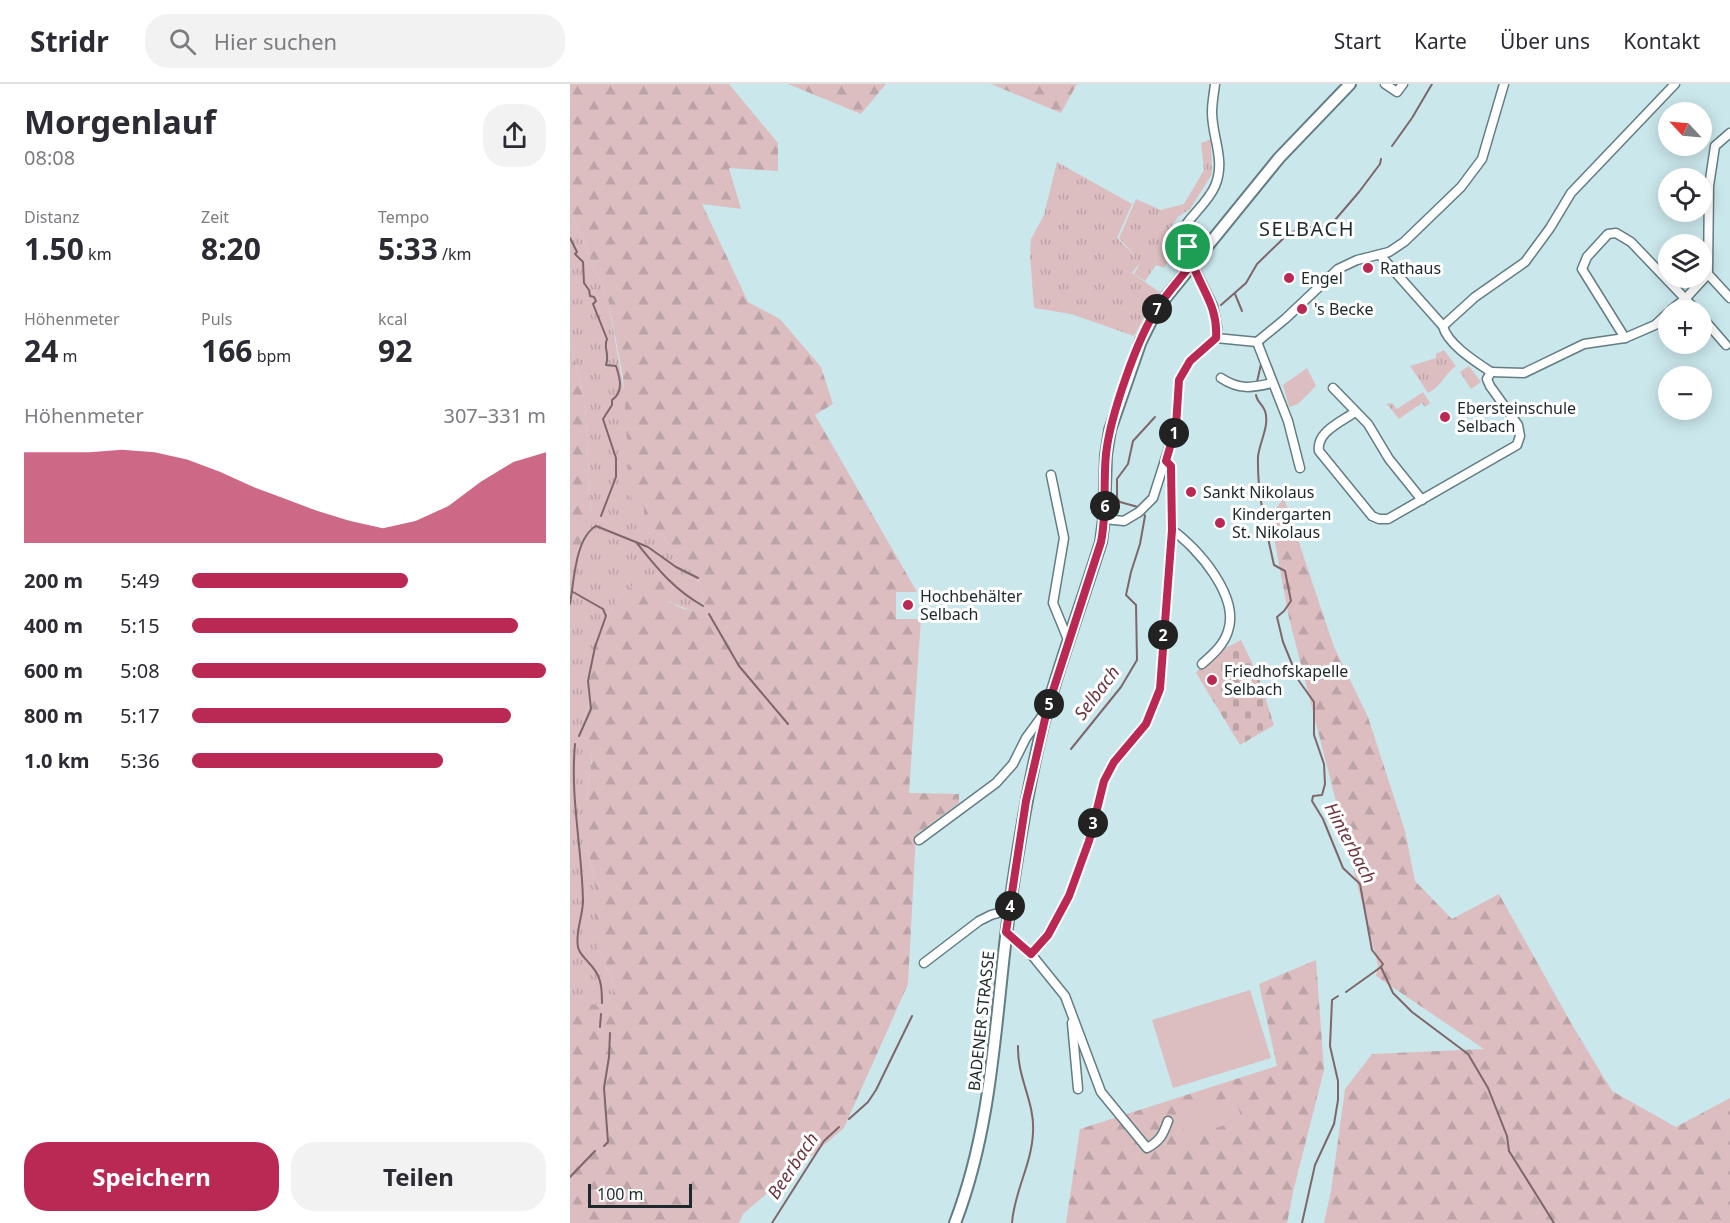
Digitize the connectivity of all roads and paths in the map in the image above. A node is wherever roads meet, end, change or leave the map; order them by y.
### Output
1 (1215, 84) edge
2 (1350, 84) edge
3 (1386, 84) edge
4 (1403, 84) edge
5 (1504, 84) edge
6 (1675, 84) edge
7 (1730, 133) edge
8 (1708, 234) edge
9 (1380, 255) junction
10 (1192, 263) junction
11 (1712, 278) edge
12 (1695, 288) edge
13 (1686, 298) junction
14 (1730, 298) edge
15 (1684, 300) edge
16 (1658, 322) edge
17 (1443, 326) junction
18 (1712, 329) edge
19 (1216, 338) junction
20 (1625, 338) junction
21 (1257, 342) junction
22 (1726, 345) dead end
23 (1491, 372) junction
24 (1221, 378) dead end
25 (1272, 383) junction
26 (1333, 388) dead end
27 (1354, 412) junction
28 (1166, 461) junction
29 (1300, 468) dead end
30 (1051, 475) dead end
31 (1422, 500) junction
32 (1104, 519) junction
33 (1172, 530) junction
34 (1069, 642) junction
35 (1202, 664) dead end
36 (1048, 706) junction
37 (919, 840) dead end
38 (1009, 910) junction
39 (1006, 932) junction
40 (1031, 954) junction
41 (924, 963) dead end
42 (1070, 1007) junction
43 (1078, 1089) dead end
44 (1168, 1121) dead end
45 (955, 1223) edge

1 - 10 street
2 - 10 main road, BADENER STRASSE
3 - 4 street
5 - 9 street
6 - 17 street
7 - 8 street
9 - 17 street
9 - 21 street
10 - 19 street
10 - 32 main road, BADENER STRASSE
11 - 14 street
12 - 13 street
13 - 15 street
13 - 20 street
16 - 20 street
17 - 23 street
18 - 22 street
19 - 21 street
19 - 28 street
20 - 23 street
21 - 25 street
23 - 31 street
24 - 25 street
25 - 29 street
26 - 27 street
27 - 31 street
27 - 31 street
28 - 32 street
28 - 33 street
30 - 34 street
32 - 34 main road, BADENER STRASSE
33 - 35 street
33 - 40 street
34 - 36 main road, BADENER STRASSE
36 - 37 street
36 - 38 main road, BADENER STRASSE
38 - 39 main road, BADENER STRASSE
38 - 41 street
39 - 40 street
39 - 45 main road, BADENER STRASSE
40 - 42 street
42 - 43 street
42 - 44 street

